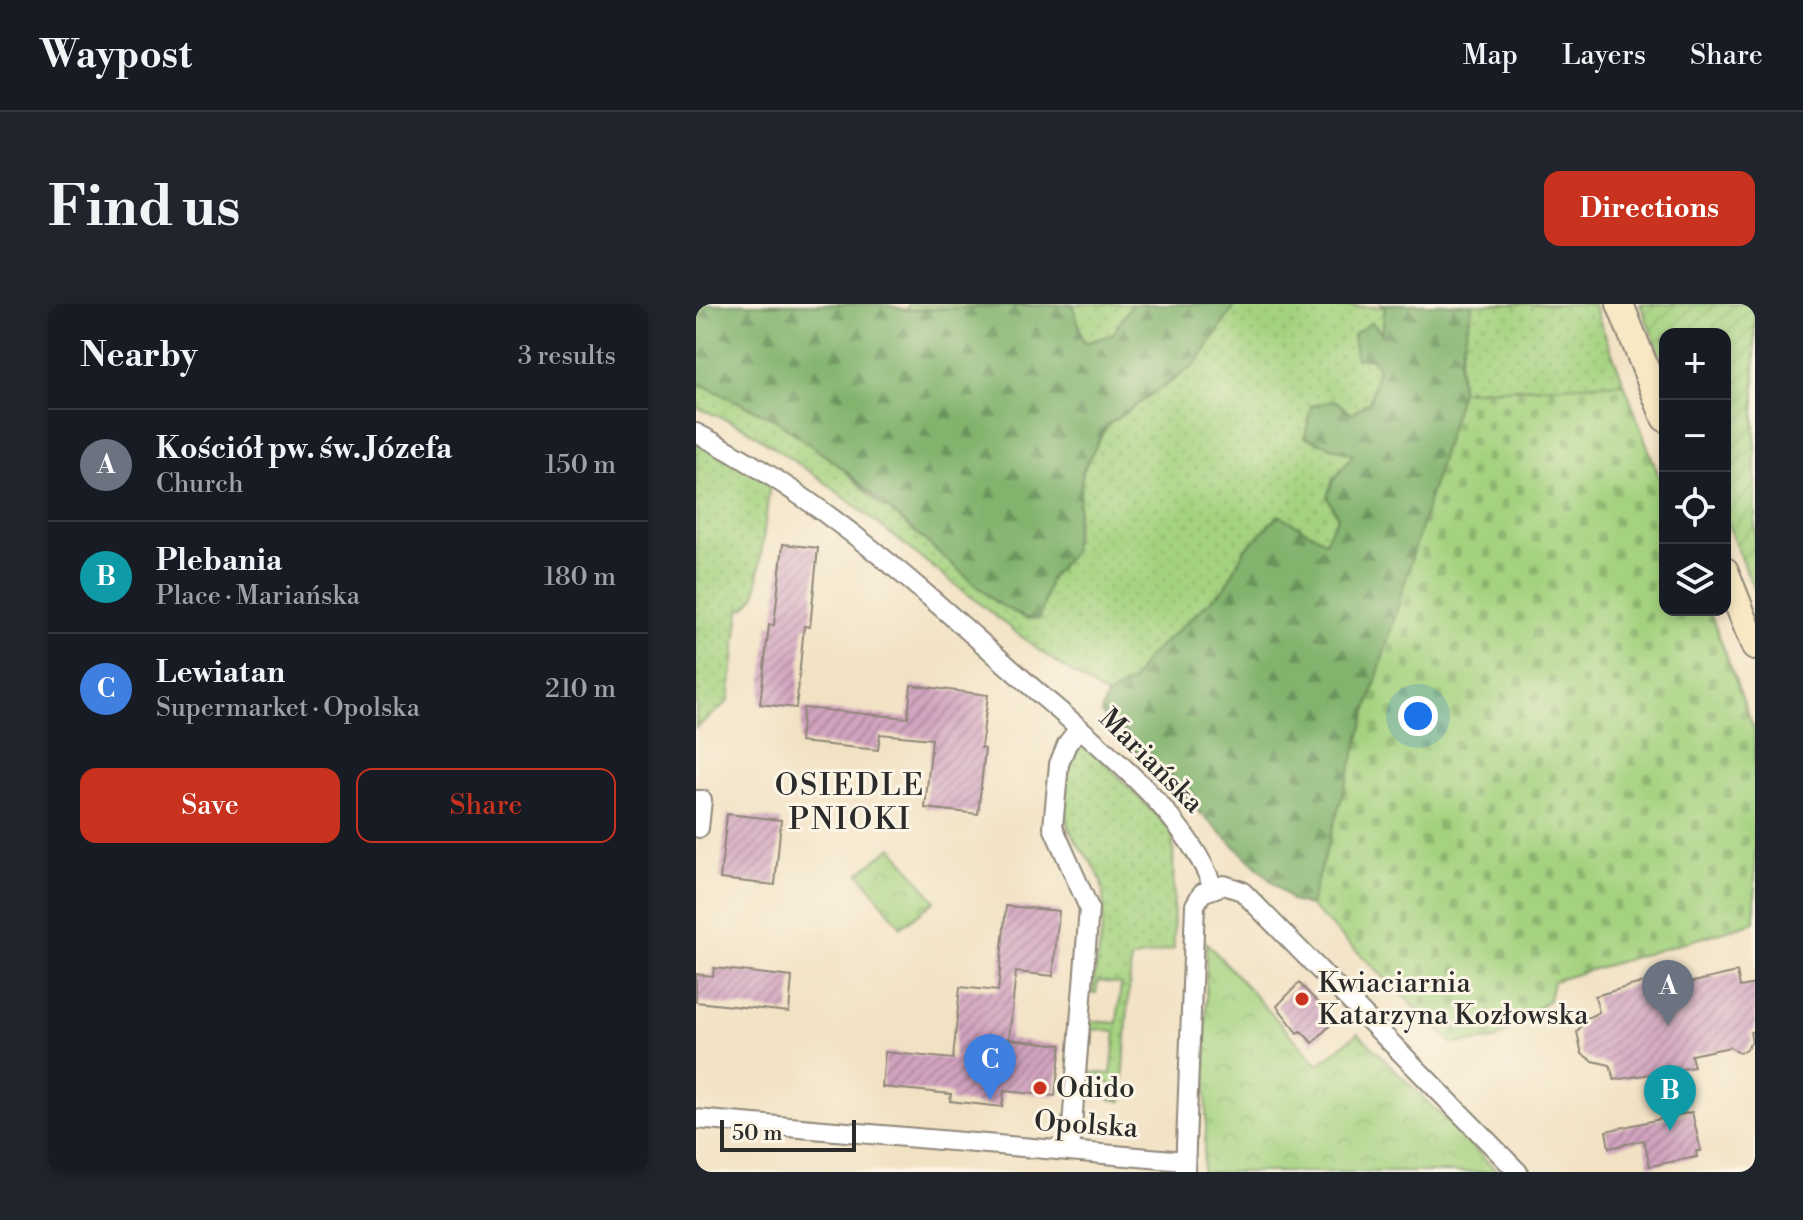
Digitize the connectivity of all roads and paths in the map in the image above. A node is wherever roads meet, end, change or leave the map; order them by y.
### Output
1 (1620, 304) edge
2 (1659, 403) edge
3 (696, 433) edge
4 (1731, 586) edge
5 (1755, 647) edge
6 (1079, 728) junction
7 (696, 800) edge
8 (699, 828) dead end
9 (1213, 887) junction
10 (696, 1119) edge
11 (1070, 1151) junction
12 (1185, 1166) edge
13 (1518, 1172) edge

1 - 2 street
3 - 6 street, Mariańska
4 - 5 street
6 - 9 street, Mariańska
6 - 11 street
7 - 8 street
9 - 12 street
9 - 13 street
10 - 11 street, Opolska
11 - 12 street, Opolska

